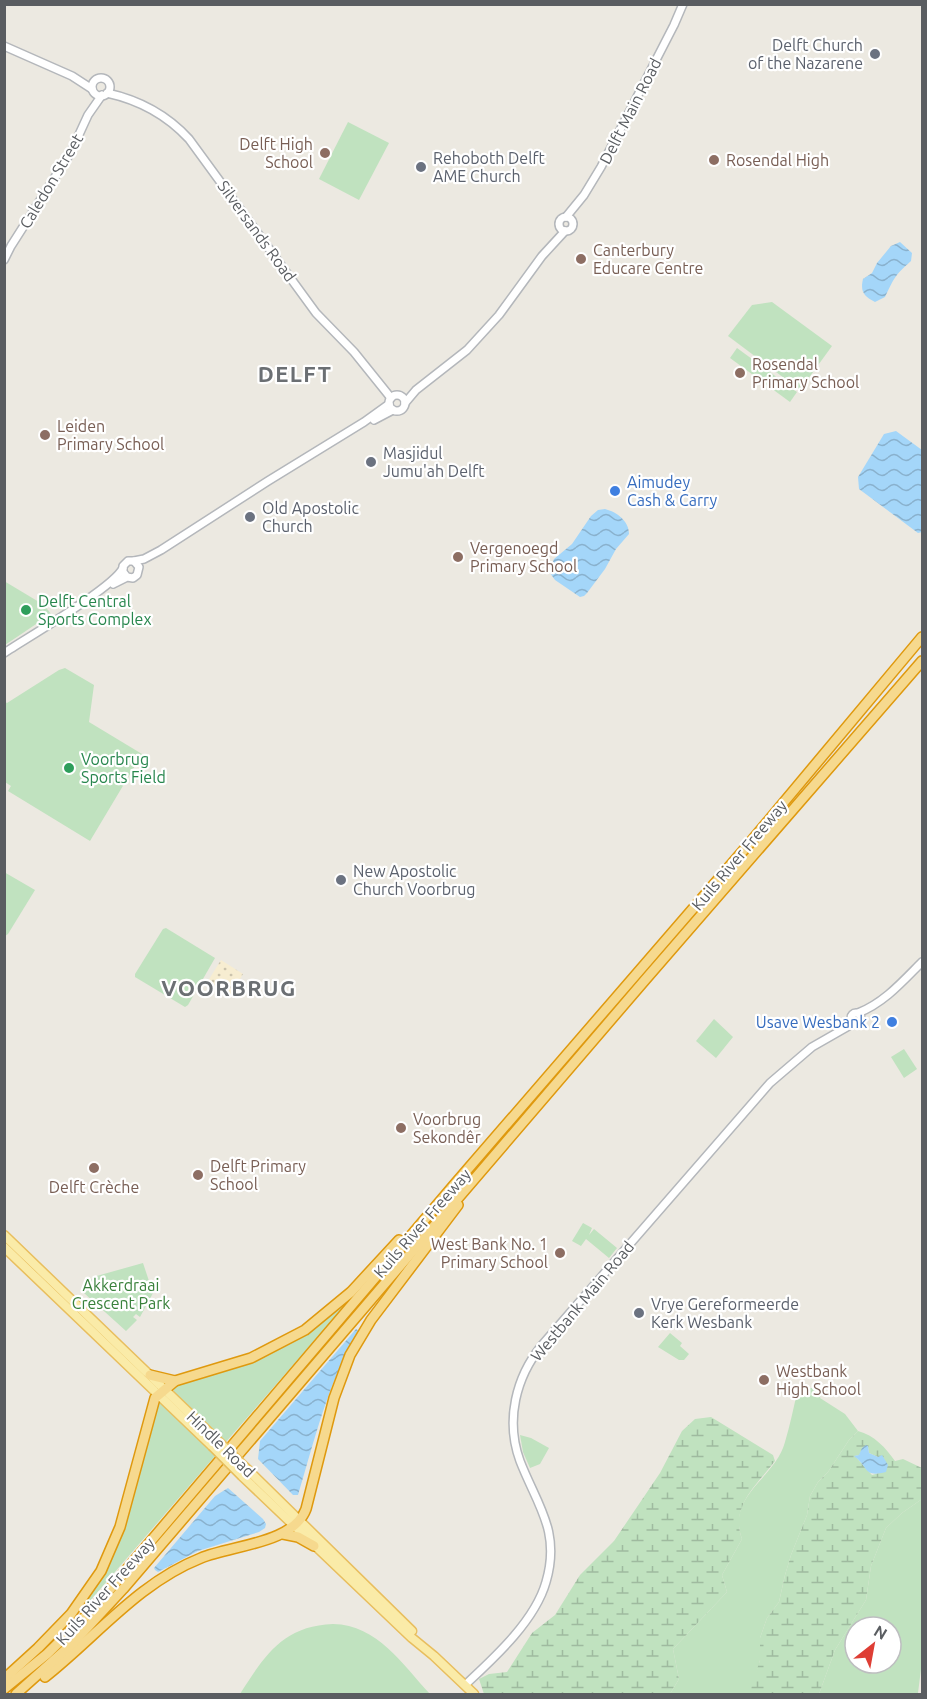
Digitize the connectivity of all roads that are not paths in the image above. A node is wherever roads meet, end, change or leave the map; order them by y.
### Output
1 (683, 4) edge
2 (688, 4) edge
3 (674, 25) junction
4 (4, 46) edge
5 (72, 76) junction
6 (95, 80) junction
7 (93, 90) junction
8 (106, 91) junction
9 (88, 115) junction
10 (569, 220) junction
11 (562, 230) junction
12 (11, 246) junction
13 (4, 254) edge
14 (4, 260) edge
15 (395, 401) junction
16 (162, 550) junction
17 (135, 561) junction
18 (123, 568) junction
19 (140, 570) junction
20 (127, 577) junction
21 (100, 590) junction
22 (922, 637) edge
23 (4, 653) edge
24 (922, 661) edge
25 (922, 965) edge
26 (470, 1184) junction
27 (454, 1185) junction
28 (4, 1235) edge
29 (4, 1246) edge
30 (150, 1375) junction
31 (175, 1381) junction
32 (162, 1392) junction
33 (297, 1523) junction
34 (283, 1534) junction
35 (314, 1546) junction
36 (434, 1656) junction
37 (4, 1679) edge
38 (465, 1685) junction
39 (4, 1689) edge
40 (16, 1695) edge
41 (23, 1695) edge
42 (474, 1695) edge

1 - 3 street, Delft Main Road
2 - 3 street, Delft Main Road
3 - 10 street, Delft Main Road
4 - 5 street
5 - 6 street
5 - 7 street
6 - 7 street, Caledon Street
6 - 8 street
7 - 8 street
7 - 9 street, Caledon Street
8 - 9 street, Caledon Street
8 - 15 street, Silversands Road
9 - 12 street, Caledon Street
10 - 11 street
10 - 11 street
11 - 15 street
12 - 13 street, Caledon Street
12 - 14 street, Caledon Street
15 - 16 street
16 - 17 street
16 - 19 street
17 - 18 street
17 - 19 street
18 - 20 street
18 - 21 street
19 - 20 street
20 - 21 street
21 - 23 street
22 - 27 highway, Kuils River Freeway
24 - 26 highway, Kuils River Freeway
25 - 38 street, Westbank Main Road
26 - 33 highway
26 - 40 highway, Kuils River Freeway
27 - 31 highway
27 - 39 highway, Kuils River Freeway
28 - 30 main road, Hindle Road
29 - 32 main road, Hindle Road
30 - 31 highway
30 - 32 main road, Hindle Road
31 - 32 highway
32 - 33 main road, Hindle Road, bridge
32 - 37 highway
33 - 34 highway
33 - 35 main road, Hindle Road
33 - 36 main road, Hindle Road
34 - 35 highway
34 - 41 highway
35 - 36 main road, Hindle Road
36 - 38 main road, Hindle Road
38 - 42 main road, Hindle Road

